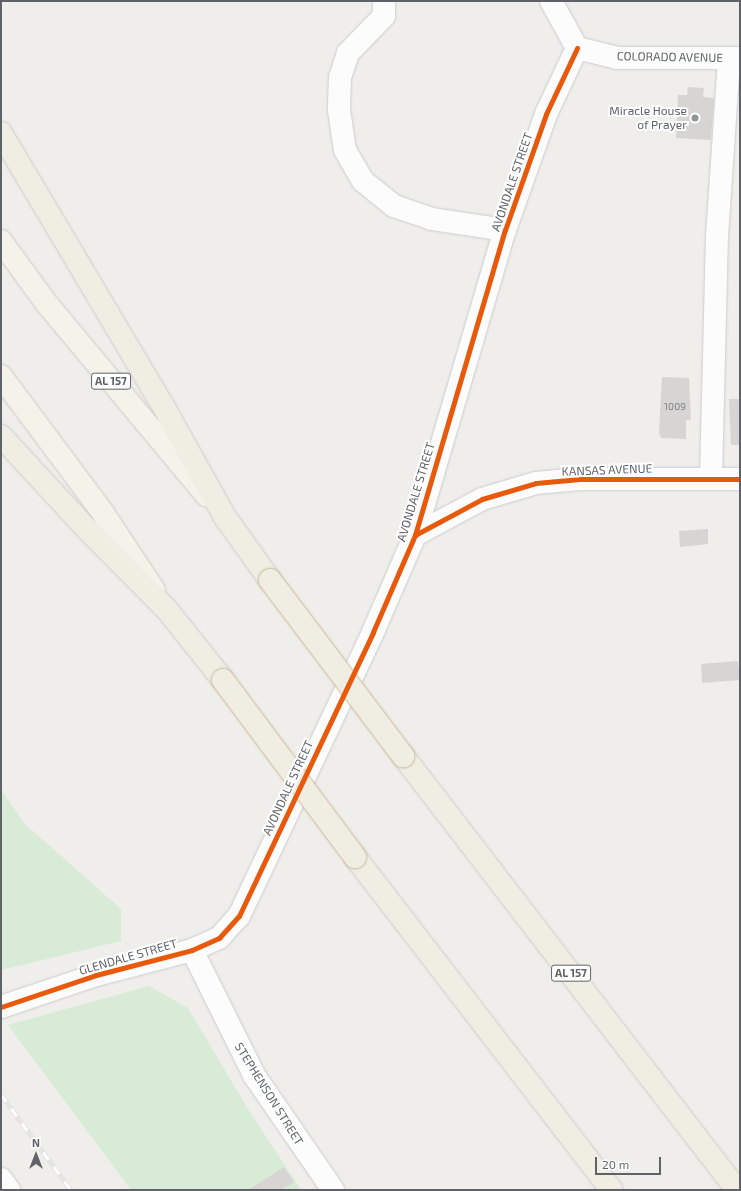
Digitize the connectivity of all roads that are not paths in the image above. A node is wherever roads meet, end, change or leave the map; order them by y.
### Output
1 (384, 1) edge
2 (551, 1) edge
3 (577, 48) junction
4 (735, 58) edge
5 (1, 133) edge
6 (505, 230) junction
7 (1, 241) edge
8 (1, 376) edge
9 (1, 436) edge
10 (711, 478) junction
11 (740, 479) edge
12 (225, 517) junction
13 (415, 535) junction
14 (168, 611) junction
15 (192, 950) junction
16 (1, 1007) edge
17 (1, 1178) edge
18 (9, 1190) edge
19 (333, 1190) edge
20 (611, 1190) edge
21 (737, 1190) edge

1 - 6 street
2 - 3 street
3 - 4 street, COLORADO AVENUE
3 - 6 street, AVONDALE STREET
4 - 10 street
5 - 12 highway
6 - 13 street, AVONDALE STREET
7 - 12 main road, AL 157
8 - 14 main road
9 - 14 highway
10 - 11 street, KANSAS AVENUE
10 - 13 street, KANSAS AVENUE
12 - 21 highway, AL 157, bridge
13 - 15 street, AVONDALE STREET
14 - 20 highway, bridge
15 - 16 street, GLENDALE STREET
15 - 19 street, STEPHENSON STREET
17 - 18 street

